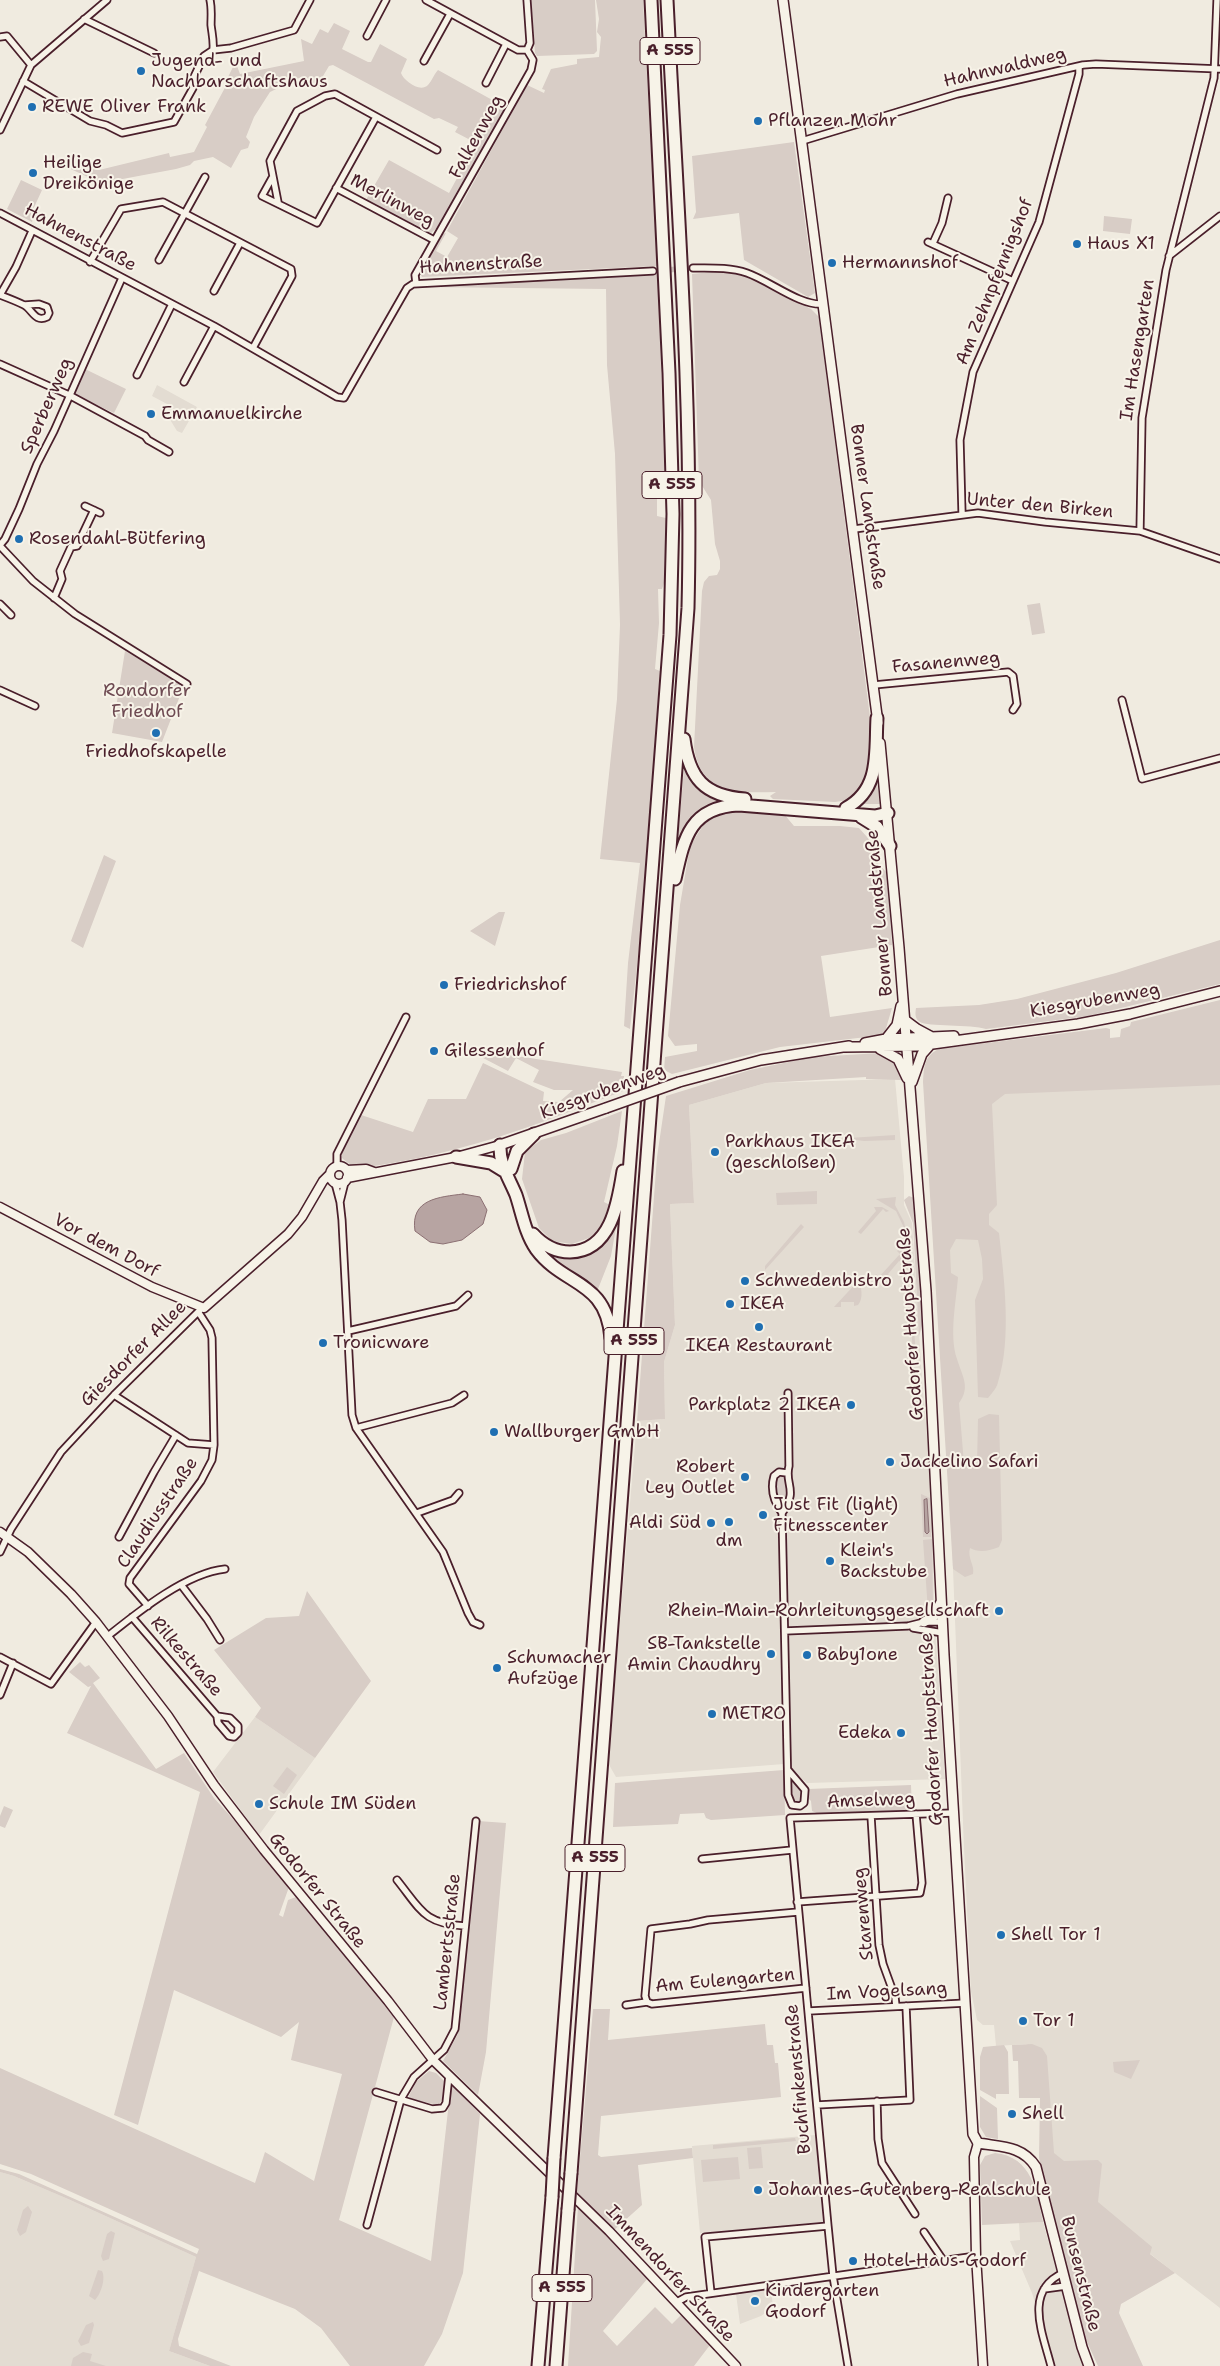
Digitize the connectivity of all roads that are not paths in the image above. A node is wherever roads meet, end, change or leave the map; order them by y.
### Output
1 (107, 0) edge
2 (210, 0) edge
3 (310, 0) edge
4 (386, 0) edge
5 (426, 0) edge
6 (527, 0) edge
7 (651, 0) edge
8 (667, 0) edge
9 (783, 0) edge
10 (1218, 0) edge
11 (98, 3) edge
12 (450, 14) junction
13 (84, 19) junction
14 (367, 36) dead end
15 (0, 37) edge
16 (506, 44) junction
17 (213, 50) junction
18 (527, 50) junction
19 (154, 53) dead end
20 (424, 61) dead end
21 (31, 65) junction
22 (1079, 66) junction
23 (1217, 68) edge
24 (23, 81) junction
25 (486, 83) dead end
26 (376, 116) junction
27 (0, 130) edge
28 (802, 141) junction
29 (437, 150) dead end
30 (205, 177) dead end
31 (272, 178) junction
32 (336, 188) junction
33 (948, 198) dead end
34 (278, 202) junction
35 (0, 213) edge
36 (186, 214) junction
37 (1220, 216) edge
38 (32, 231) junction
39 (434, 240) junction
40 (240, 243) junction
41 (1169, 256) junction
42 (159, 260) dead end
43 (90, 262) junction
44 (693, 268) tunnel mouth
45 (653, 271) tunnel mouth
46 (122, 278) junction
47 (1013, 281) junction
48 (416, 283) junction
49 (214, 291) dead end
50 (0, 295) edge
51 (172, 304) junction
52 (823, 304) junction
53 (25, 305) dead end
54 (214, 326) junction
55 (252, 348) junction
56 (0, 366) edge
57 (137, 375) dead end
58 (184, 382) dead end
59 (69, 395) junction
60 (169, 452) dead end
61 (85, 506) dead end
62 (94, 510) junction
63 (100, 513) dead end
64 (962, 513) junction
65 (854, 529) junction
66 (1140, 531) junction
67 (0, 546) edge
68 (1220, 558) edge
69 (54, 598) junction
70 (0, 604) edge
71 (10, 615) dead end
72 (187, 684) dead end
73 (874, 685) junction
74 (0, 690) edge
75 (1122, 700) dead end
76 (35, 706) dead end
77 (1013, 710) dead end
78 (681, 718) junction
79 (877, 718) junction
80 (1220, 758) edge
81 (850, 812) junction
82 (888, 813) junction
83 (890, 846) junction
84 (665, 935) junction
85 (1220, 991) edge
86 (903, 1000) junction
87 (406, 1016) dead end
88 (905, 1020) junction
89 (886, 1039) junction
90 (931, 1040) junction
91 (907, 1042) junction
92 (844, 1047) junction
93 (874, 1048) junction
94 (910, 1087) junction
95 (634, 1118) junction
96 (534, 1134) junction
97 (500, 1145) junction
98 (456, 1157) junction
99 (337, 1166) junction
100 (508, 1170) junction
101 (330, 1174) junction
102 (346, 1177) junction
103 (334, 1182) junction
104 (318, 1189) junction
105 (340, 1202) junction
106 (0, 1207) edge
107 (523, 1218) junction
108 (468, 1295) dead end
109 (200, 1311) junction
110 (348, 1331) junction
111 (614, 1373) junction
112 (114, 1394) junction
113 (464, 1395) dead end
114 (788, 1395) dead end
115 (356, 1428) junction
116 (176, 1435) junction
117 (214, 1445) junction
118 (787, 1473) junction
119 (459, 1493) dead end
120 (417, 1513) junction
121 (782, 1513) junction
122 (0, 1532) edge
123 (8, 1536) junction
124 (118, 1538) dead end
125 (0, 1552) edge
126 (225, 1569) dead end
127 (182, 1586) junction
128 (941, 1601) junction
129 (148, 1606) junction
130 (132, 1617) junction
131 (96, 1622) junction
132 (924, 1622) junction
133 (942, 1622) junction
134 (480, 1625) dead end
135 (908, 1626) junction
136 (785, 1630) junction
137 (943, 1633) junction
138 (108, 1636) junction
139 (220, 1640) dead end
140 (0, 1656) edge
141 (13, 1663) junction
142 (0, 1694) edge
143 (217, 1716) dead end
144 (788, 1770) junction
145 (953, 1813) junction
146 (916, 1814) junction
147 (871, 1816) junction
148 (790, 1818) joint
149 (476, 1820) dead end
150 (792, 1850) junction
151 (702, 1859) dead end
152 (397, 1880) dead end
153 (876, 1896) junction
154 (798, 1902) junction
155 (798, 1912) junction
156 (465, 1926) junction
157 (806, 1988) junction
158 (647, 2002) junction
159 (966, 2003) junction
160 (626, 2005) dead end
161 (896, 2006) junction
162 (906, 2006) junction
163 (808, 2011) junction
164 (433, 2060) junction
165 (449, 2074) junction
166 (376, 2092) dead end
167 (401, 2099) junction
168 (877, 2101) junction
169 (817, 2105) junction
170 (978, 2143) junction
171 (583, 2204) joint
172 (915, 2214) dead end
173 (367, 2225) dead end
174 (828, 2226) junction
175 (924, 2232) dead end
176 (976, 2256) junction
177 (943, 2260) junction
178 (1063, 2273) junction
179 (833, 2276) junction
180 (1066, 2286) junction
181 (1044, 2289) junction
182 (711, 2293) junction
183 (677, 2302) junction
184 (734, 2365) edge
185 (538, 2366) edge
186 (556, 2366) edge
187 (848, 2366) edge
188 (983, 2366) edge
189 (1051, 2366) edge
190 (1089, 2366) edge

1 - 11 street
2 - 17 street
3 - 17 street
4 - 14 street
5 - 12 street
6 - 18 street, Falkenweg
7 - 95 highway, A 555
8 - 78 highway, A 555
9 - 28 main road, Bonner Landstraße
10 - 23 street, Im Hasengarten
11 - 13 street
12 - 16 street
12 - 20 street
13 - 19 street
13 - 21 street
15 - 21 street
16 - 18 street
16 - 25 street
17 - 24 street
18 - 39 street, Falkenweg
21 - 24 street
22 - 23 street, Hahnwaldweg
22 - 28 street, Hahnwaldweg
22 - 47 street, Am Zehnpfennigshof
23 - 41 street, Im Hasengarten
24 - 27 street
26 - 29 street, Merlinweg
26 - 31 street, Merlinweg
26 - 32 street, Merlinweg
28 - 52 main road, Bonner Landstraße
30 - 36 street
31 - 34 street, Merlinweg
31 - 34 street, Merlinweg
32 - 34 street, Merlinweg
32 - 39 street, Merlinweg
33 - 47 street
35 - 38 street, Hahnenstraße
36 - 40 street
36 - 42 street
36 - 43 street
37 - 41 street
38 - 43 street, Hahnenstraße
38 - 50 street
39 - 48 street, Falkenweg
40 - 49 street
40 - 55 street
41 - 66 street, Im Hasengarten
43 - 46 street, Hahnenstraße
44 - 52 street
45 - 48 street, Hahnenstraße
46 - 51 street, Hahnenstraße
46 - 59 street, Sperberweg
47 - 64 street, Am Zehnpfennigshof
48 - 55 street, Hahnenstraße
50 - 53 street
51 - 54 street, Hahnenstraße
51 - 57 street
52 - 65 main road, Bonner Landstraße
54 - 55 street, Hahnenstraße
54 - 58 street
56 - 59 street
59 - 60 street
59 - 67 street, Sperberweg
61 - 62 street
62 - 63 street
62 - 69 street
64 - 65 street, Unter den Birken
64 - 66 street, Unter den Birken
65 - 73 main road, Bonner Landstraße
66 - 68 street, Unter den Birken
67 - 69 street
69 - 72 street
70 - 71 street
73 - 77 street, Fasanenweg
73 - 79 main road, Bonner Landstraße
74 - 76 street
75 - 80 street
78 - 81 highway
78 - 84 highway, A 555
79 - 81 highway
79 - 82 main road, Bonner Landstraße
81 - 82 highway
81 - 83 highway
81 - 84 highway
82 - 83 main road, Bonner Landstraße
83 - 86 main road, Bonner Landstraße
84 - 186 highway, A 555, bridge
85 - 90 main road, Kiesgrubenweg
86 - 88 main road, Bonner Landstraße
86 - 89 main road
87 - 99 street
88 - 90 main road, Bonner Landstraße
88 - 91 main road, Bonner Landstraße
89 - 91 main road, Kiesgrubenweg
89 - 92 main road, Kiesgrubenweg
90 - 91 main road, Kiesgrubenweg
90 - 94 main road
91 - 93 main road, Kiesgrubenweg
91 - 94 main road, Godorfer Hauptstraße
92 - 93 main road, Kiesgrubenweg
92 - 96 main road, Kiesgrubenweg, bridge
93 - 94 main road, Godorfer Hauptstraße
94 - 128 main road, Godorfer Hauptstraße
95 - 107 highway
95 - 111 highway, A 555
96 - 97 main road, Kiesgrubenweg
96 - 100 highway
97 - 98 street, Kiesgrubenweg
97 - 100 highway
98 - 100 highway
98 - 102 street, Kiesgrubenweg
99 - 101 street, Giesdorfer Allee
99 - 102 street
100 - 107 highway
101 - 103 street
101 - 104 street, Giesdorfer Allee
102 - 103 street
102 - 105 street
103 - 104 street
103 - 105 street
104 - 109 street, Giesdorfer Allee
105 - 110 street
106 - 109 street, Vor dem Dorf
107 - 111 highway
108 - 110 street
109 - 112 street, Giesdorfer Allee
109 - 117 street, Claudiusstraße
110 - 115 street
111 - 185 highway, A 555, bridge
112 - 116 street
112 - 123 street, Giesdorfer Allee
113 - 115 street
114 - 118 street
115 - 120 street
116 - 117 street
116 - 124 street
117 - 129 street, Claudiusstraße
118 - 121 street
118 - 121 street
119 - 120 street
120 - 134 street
121 - 136 street
122 - 123 street, Godorfer Straße
123 - 125 street, Giesdorfer Allee
123 - 131 street, Godorfer Straße
126 - 127 street
127 - 129 street
127 - 139 street
128 - 132 main road
128 - 133 main road, Godorfer Hauptstraße
129 - 130 street
130 - 138 street
130 - 143 street, Rilkestraße
131 - 138 street, Godorfer Straße
131 - 141 street
132 - 133 street
132 - 135 street
133 - 137 main road, Godorfer Hauptstraße
135 - 136 street
135 - 137 street
136 - 144 street
137 - 145 main road, Godorfer Hauptstraße
138 - 164 street, Godorfer Straße
140 - 141 street
141 - 142 street
144 - 144 street
145 - 146 street, Amselweg
145 - 159 main road, Godorfer Hauptstraße
146 - 147 street, Amselweg
146 - 153 street
147 - 148 street, Amselweg
147 - 153 street, Starenweg
148 - 150 street, Buchfinkenstraße
149 - 156 street, Lambertsstraße
150 - 151 street
150 - 154 street, Buchfinkenstraße
152 - 156 street
153 - 154 street
153 - 161 street, Starenweg
154 - 155 street, Buchfinkenstraße
155 - 157 street, Buchfinkenstraße
155 - 158 street, Am Eulengarten
156 - 164 street, Lambertsstraße
157 - 158 street, Am Eulengarten
157 - 163 street, Buchfinkenstraße
158 - 160 street, Am Eulengarten
159 - 162 street, Im Vogelsang
159 - 170 main road, Godorfer Hauptstraße
161 - 162 street, Im Vogelsang
161 - 163 street, Im Vogelsang
162 - 168 street
163 - 169 street, Buchfinkenstraße
164 - 165 street, Godorfer Straße
164 - 167 street, Lambertsstraße
165 - 167 street
165 - 171 street, Godorfer Straße
166 - 167 street
167 - 173 street, Lambertsstraße
168 - 169 street
168 - 172 street
169 - 174 street, Buchfinkenstraße
170 - 176 street, Godorfer Hauptstraße
170 - 178 main road, Bunsenstraße
171 - 183 street, Immendorfer Straße
174 - 179 street, Buchfinkenstraße
174 - 182 street
175 - 177 street
176 - 177 street
176 - 188 street, Godorfer Hauptstraße
177 - 179 street
178 - 180 main road, Bunsenstraße
178 - 181 street
179 - 182 street
179 - 187 street, Buchfinkenstraße
180 - 181 street
180 - 190 main road, Bunsenstraße
181 - 189 street
182 - 183 street
183 - 184 street, Immendorfer Straße

